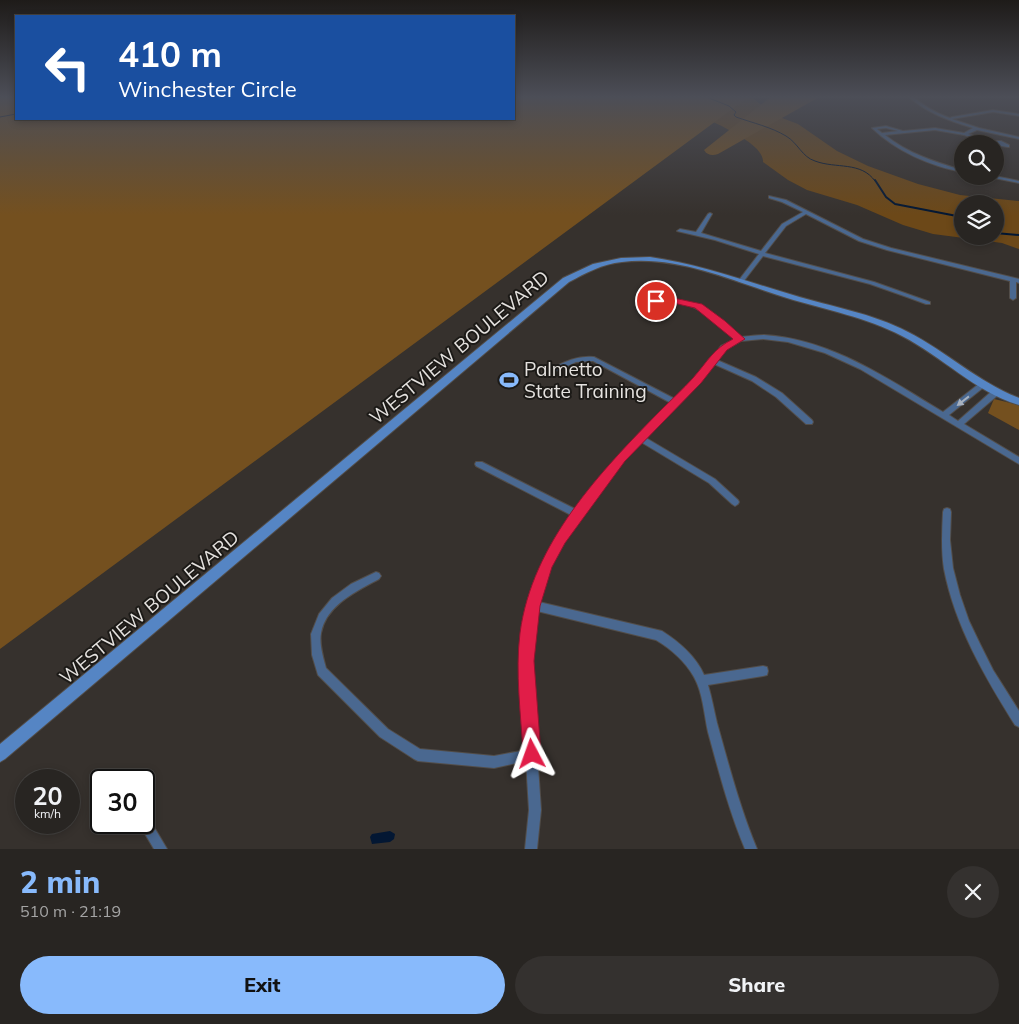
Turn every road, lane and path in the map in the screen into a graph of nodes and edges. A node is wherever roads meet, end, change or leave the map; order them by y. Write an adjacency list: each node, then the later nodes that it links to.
1 (883, 136): 2 (street)
2 (954, 166)
3 (1004, 176): 5 (street)
4 (1004, 178): 5 (street)
5 (1019, 180)
6 (771, 197): 7 (street)
7 (807, 212): 11 (street); 13 (street)
8 (710, 214): 10 (street)
9 (680, 231): 10 (street)
10 (698, 234): 11 (street)
11 (761, 254): 12 (street); 15 (street)
12 (742, 281): 20 (street, WESTVIEW BOULEVARD); 38 (street, WESTVIEW BOULEVARD)
13 (1016, 281): 14 (street)
14 (1014, 298)
15 (928, 303)
16 (644, 306): 17 (street)
17 (740, 339): 18 (street); 24 (street)
18 (713, 360): 22 (street); 25 (street)
19 (544, 375): 22 (street)
20 (982, 386): 21 (street, WESTVIEW BOULEVARD); 24 (street, one-way to 24)
21 (996, 393): 23 (street, WESTVIEW BOULEVARD); 26 (street)
22 (676, 402): 27 (street)
23 (1019, 402)
24 (943, 416): 26 (street)
25 (809, 422)
26 (958, 424): 28 (street)
27 (640, 438): 30 (street); 32 (street)
28 (1019, 461)
29 (479, 464): 32 (street)
30 (736, 502)
31 (947, 512): 37 (street)
32 (578, 515): 34 (street)
33 (376, 576): 39 (street)
34 (532, 606): 36 (street); 39 (street)
35 (763, 671): 36 (street)
36 (702, 681): 43 (street)
37 (1019, 721)
38 (0, 754)
39 (532, 754): 42 (street)
40 (152, 834): 41 (street)
41 (161, 849)
42 (531, 849)
43 (751, 849)

